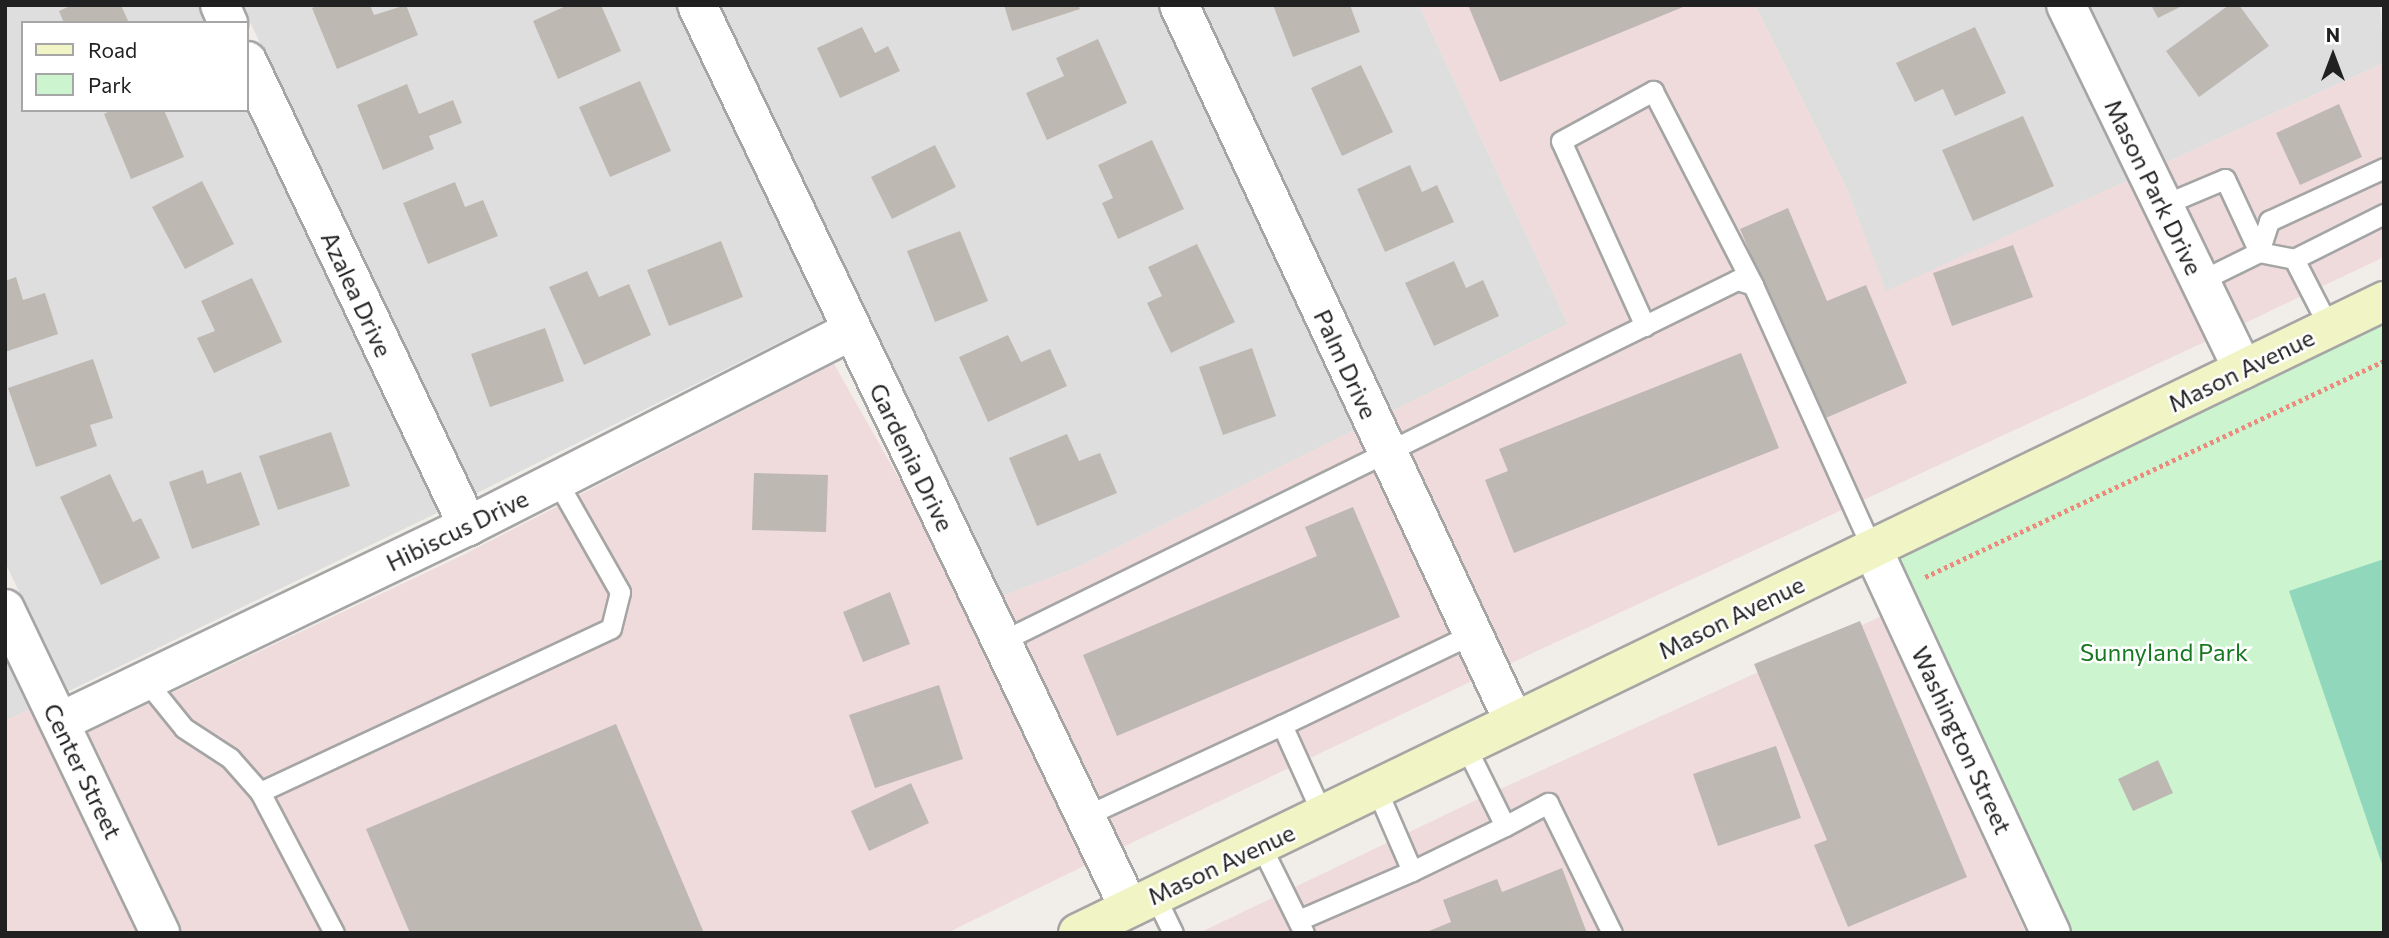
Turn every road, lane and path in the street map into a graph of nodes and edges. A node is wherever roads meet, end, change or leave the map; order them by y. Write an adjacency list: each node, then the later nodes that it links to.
1 (220, 5): 5 (street)
2 (697, 5): 17 (street, Gardenia Drive)
3 (1179, 5): 20 (street, Palm Drive)
4 (2066, 5): 8 (street, Mason Park Drive)
5 (227, 21)
6 (248, 63): 22 (street, Azalea Drive)
7 (2384, 168): 10 (lane)
8 (2163, 205): 10 (lane); 12 (street, Mason Park Drive)
9 (2384, 214): 11 (lane)
10 (2259, 252): 11 (lane); 12 (lane)
11 (2294, 259): 16 (lane)
12 (2200, 281): 19 (street, Mason Park Drive)
13 (1754, 285): 15 (lane); 15 (lane); 23 (lane)
14 (2384, 300): 16 (main road, Mason Avenue)
15 (1645, 326): 20 (lane)
16 (2329, 327): 19 (main road, Mason Avenue)
17 (851, 331): 21 (street, Hibiscus Drive); 27 (street, Gardenia Drive)
18 (2384, 360): 24 (path)
19 (2243, 369): 23 (main road, Mason Avenue)
20 (1387, 450): 26 (street, Palm Drive); 27 (lane)
21 (557, 481): 22 (street, Hibiscus Drive); 34 (lane)
22 (468, 526): 28 (street, Hibiscus Drive)
23 (1872, 548): 24 (street, Washington Street); 30 (main road, Mason Avenue)
24 (1893, 592): 47 (street, Washington Street)
25 (5, 608): 29 (street, Center Street)
26 (1472, 634): 30 (street, Palm Drive); 31 (lane)
27 (1002, 641): 35 (street, Gardenia Drive)
28 (146, 681): 29 (street, Hibiscus Drive); 34 (lane)
29 (60, 722): 42 (street, Center Street)
30 (1514, 722): 32 (main road, Mason Avenue)
31 (1282, 725): 35 (lane); 36 (lane)
32 (1465, 745): 33 (main road, Mason Avenue); 37 (lane)
33 (1376, 788): 36 (main road, Mason Avenue); 39 (lane)
34 (260, 792): 43 (lane)
35 (1085, 816): 40 (street, Gardenia Drive)
36 (1323, 816): 38 (main road, Mason Avenue)
37 (1505, 826): 39 (lane); 46 (lane)
38 (1261, 844): 40 (main road, Mason Avenue); 41 (lane)
39 (1412, 871): 41 (lane)
40 (1142, 902): 44 (main road, Mason Avenue); 45 (lane)
41 (1302, 926)
42 (160, 933)
43 (334, 933)
44 (1078, 933)
45 (1173, 933)
46 (1612, 933)
47 (2051, 933)

